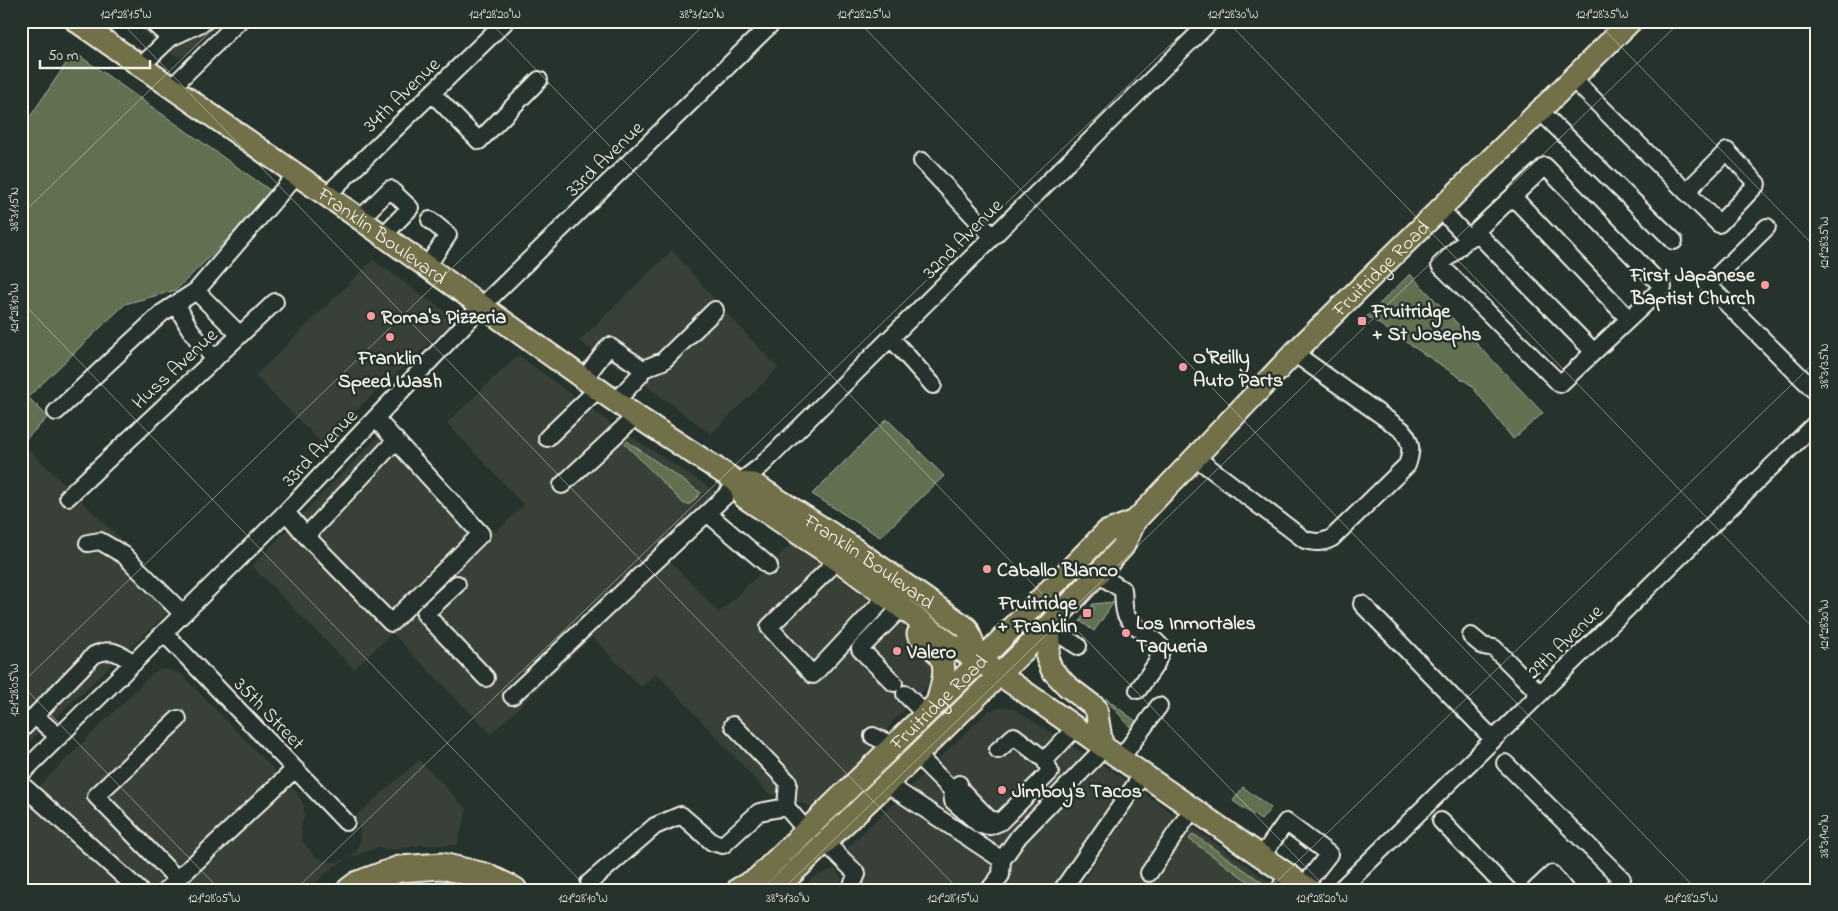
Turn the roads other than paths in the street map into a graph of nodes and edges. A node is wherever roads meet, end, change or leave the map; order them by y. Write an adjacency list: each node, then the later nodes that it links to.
1 (76, 21): 11 (main road, Franklin Boulevard)
2 (151, 21): 9 (street)
3 (239, 21): 10 (street)
4 (506, 21): 15 (street, 34th Avenue)
5 (774, 21): 34 (street, 33rd Avenue)
6 (1212, 21): 28 (street, 32nd Avenue)
7 (1631, 21): 12 (main road, Fruitridge Road)
8 (204, 22): 9 (street); 10 (street)
9 (170, 38): 11 (street)
10 (221, 39): 14 (street)
11 (141, 66): 14 (main road, Franklin Boulevard)
12 (1573, 78): 16 (main road, Fruitridge Road); 19 (street)
13 (539, 80): 15 (street)
14 (172, 87): 18 (main road, Franklin Boulevard)
15 (432, 93): 20 (street, 34th Avenue)
16 (1540, 111): 22 (main road, Fruitridge Road); 29 (street)
17 (922, 162): 28 (street)
18 (296, 176): 20 (main road, Franklin Boulevard); 31 (street)
19 (1686, 192)
20 (326, 196): 23 (main road, Franklin Boulevard)
21 (1513, 197): 26 (street); 36 (street); 36 (street)
22 (1440, 209): 26 (street); 40 (main road, Fruitridge Road)
23 (360, 219): 27 (main road, Franklin Boulevard); 27 (street)
24 (430, 220): 30 (street)
25 (1767, 226): 45 (street)
26 (1472, 235): 39 (street); 39 (street)
27 (383, 236): 30 (main road, Franklin Boulevard)
28 (993, 237): 38 (street, 32nd Avenue)
29 (1674, 241)
30 (426, 268): 34 (main road, Franklin Boulevard)
31 (196, 291): 33 (street); 37 (street, Huss Avenue)
32 (275, 302): 37 (street)
33 (177, 303): 41 (street); 47 (street)
34 (481, 307): 43 (main road, Franklin Boulevard); 49 (street, 33rd Avenue)
35 (715, 310): 42 (street)
36 (1630, 319): 39 (street)
37 (240, 335): 41 (street, Huss Avenue)
38 (891, 338): 44 (street); 54 (street, 32nd Avenue)
39 (1594, 352)
40 (1294, 353): 53 (main road, Fruitridge Road); 53 (street)
41 (215, 359): 56 (street, Huss Avenue)
42 (641, 370): 43 (street); 46 (street)
43 (591, 384): 46 (main road, Franklin Boulevard); 51 (street)
44 (933, 385)
45 (1817, 393)
46 (616, 401): 48 (main road, Franklin Boulevard)
47 (56, 412)
48 (636, 416): 54 (main road, Franklin Boulevard); 55 (street)
49 (376, 419): 52 (street); 57 (street, 33rd Avenue)
50 (1817, 422): 78 (street, 29th Avenue)
51 (547, 438)
52 (396, 440): 60 (street); 60 (street)
53 (1195, 457): 59 (main road, Fruitridge Road)
54 (739, 483): 58 (street, 32nd Avenue); 62 (main road, Franklin Boulevard); 73 (main road, Franklin Boulevard)
55 (562, 485)
56 (68, 497)
57 (286, 512): 60 (street); 68 (street, 33rd Avenue)
58 (706, 513): 63 (street); 79 (street, 32nd Avenue)
59 (1136, 521): 64 (main road, Fruitridge Road); 73 (main road, Fruitridge Road)
60 (306, 536)
61 (88, 543): 68 (street)
62 (838, 560): 67 (main road, Franklin Boulevard); 67 (street)
63 (769, 566)
64 (1098, 574): 69 (main road, Fruitridge Road); 77 (street)
65 (457, 584): 76 (street)
66 (1362, 604): 89 (street)
67 (891, 605): 73 (main road, Franklin Boulevard); 81 (main road); 81 (street)
68 (183, 614): 70 (street, 33rd Avenue)
69 (1048, 627): 72 (street); 75 (main road, Fruitridge Road); 92 (main road)
70 (164, 633): 74 (street, 33rd Avenue); 96 (street, 35th Street)
71 (1471, 636): 78 (street)
72 (1078, 646)
73 (980, 661): 75 (main road, Franklin Boulevard); 81 (main road, Fruitridge Road)
74 (134, 662): 82 (street); 88 (street, 33rd Avenue)
75 (999, 674): 85 (main road, Franklin Boulevard); 93 (main road, Fruitridge Road)
76 (486, 678)
77 (1138, 690)
78 (1540, 694): 89 (street, 29th Avenue)
79 (512, 696)
80 (1159, 706): 92 (street)
81 (931, 709): 90 (main road, Fruitridge Road)
82 (35, 716): 86 (street); 88 (street)
83 (178, 719): 111 (street)
84 (734, 725): 101 (street)
85 (1076, 727): 92 (main road, Franklin Boulevard); 94 (street)
86 (21, 730)
87 (873, 736): 90 (street)
88 (59, 737): 97 (street, 33rd Avenue)
89 (1494, 739): 122 (street, 29th Avenue)
90 (892, 745): 105 (main road, Fruitridge Road)
91 (998, 750): 94 (street)
92 (1109, 750): 98 (main road, Franklin Boulevard); 108 (street)
93 (918, 755): 94 (street); 100 (main road, Fruitridge Road)
94 (1045, 760)
95 (1505, 763): 126 (street)
96 (295, 769): 103 (street, 35th Street); 111 (street)
97 (21, 774)
98 (1143, 774): 102 (main road, Franklin Boulevard); 121 (street)
99 (21, 784): 114 (street)
100 (887, 784): 106 (main road, Fruitridge Road); 108 (street)
101 (786, 807): 105 (street); 110 (street)
102 (1193, 808): 107 (main road, Franklin Boulevard); 109 (street)
103 (346, 822)
104 (1441, 822): 123 (street)
105 (806, 830): 113 (main road, Fruitridge Road)
106 (825, 842): 113 (main road, Fruitridge Road); 119 (street)
107 (1262, 856): 112 (main road, Franklin Boulevard); 112 (street)
108 (1002, 860): 120 (street)
109 (1149, 873)
110 (589, 883)
111 (171, 885)
112 (1296, 885)
113 (753, 888)
114 (139, 890)
115 (350, 890): 118 (highway)
116 (386, 890): 117 (highway)
117 (475, 890)
118 (514, 890)
119 (850, 890)
120 (989, 890)
121 (1062, 890)
122 (1340, 890)
123 (1508, 890)
124 (1535, 890): 125 (street)
125 (1565, 890)
126 (1612, 890)

